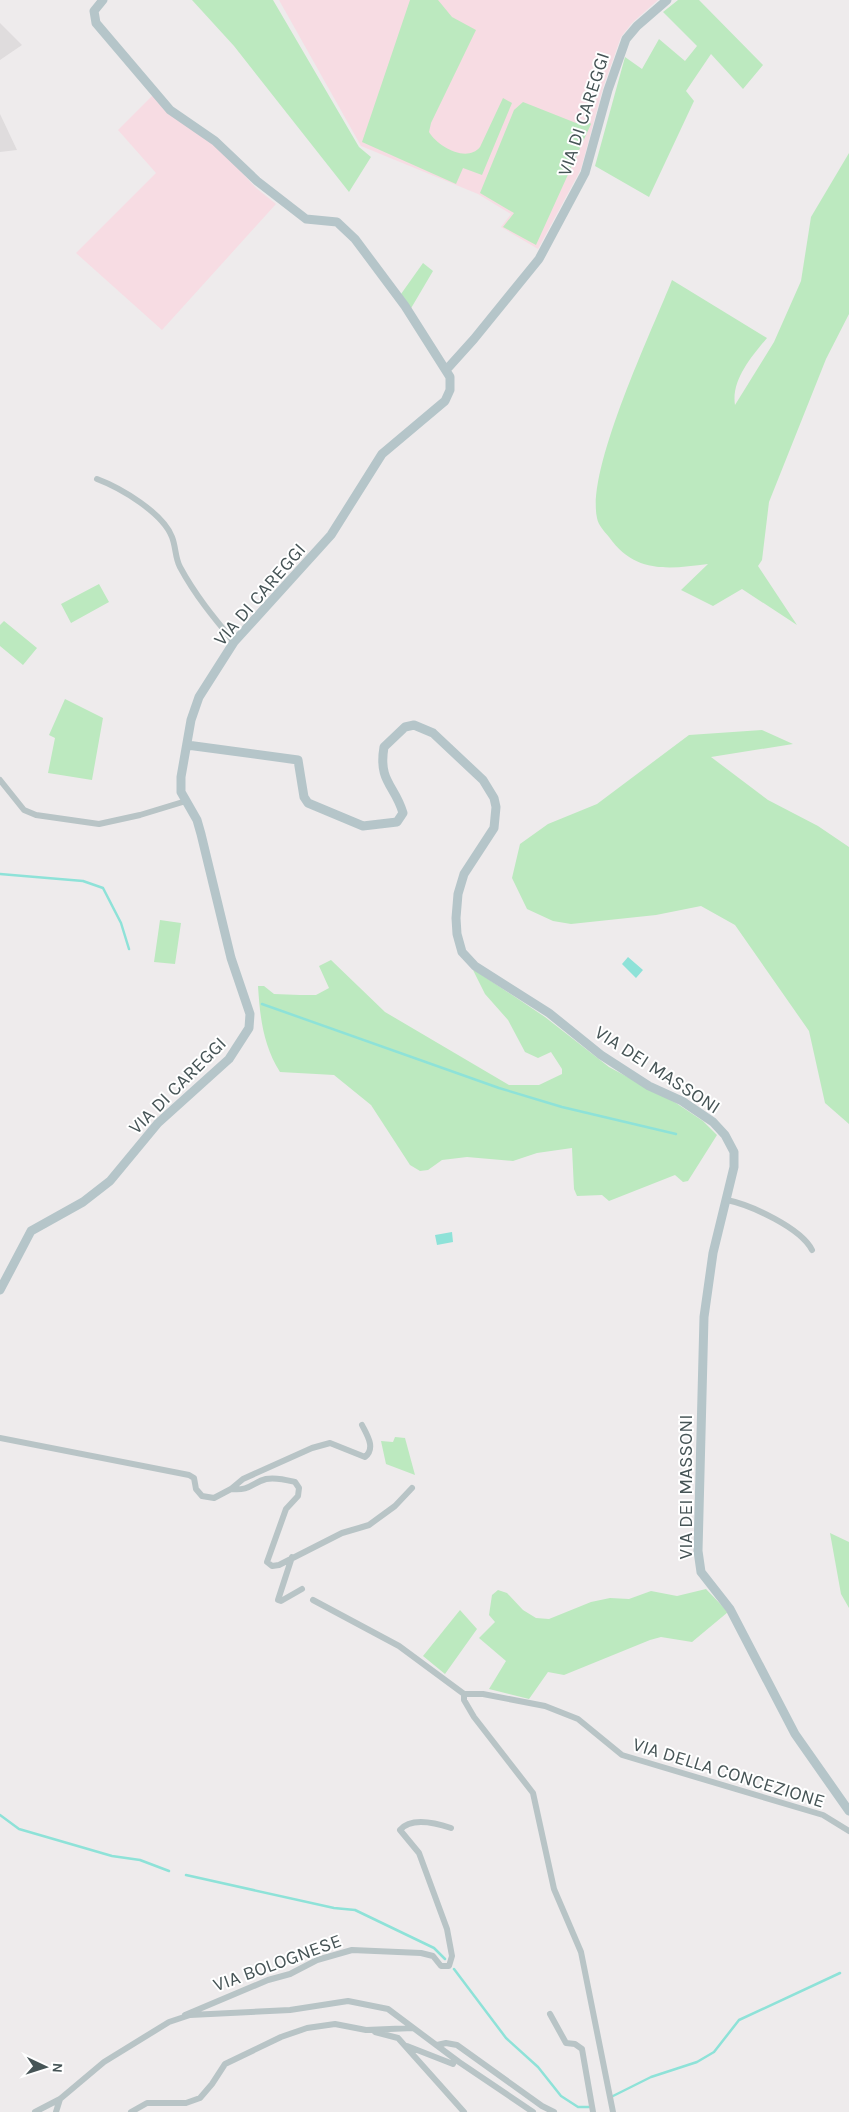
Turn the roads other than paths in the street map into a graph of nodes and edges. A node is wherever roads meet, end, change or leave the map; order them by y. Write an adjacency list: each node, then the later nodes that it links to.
1 (103, 0): 3 (street)
2 (667, 0): 3 (street, VIA DI CAREGGI)
3 (447, 369): 5 (street, VIA DI CAREGGI)
4 (97, 479): 5 (street)
5 (234, 642): 6 (street, VIA DI CAREGGI)
6 (187, 745): 8 (street, VIA DI CAREGGI); 9 (street, VIA DEI MASSONI)
7 (0, 780): 8 (street)
8 (186, 801): 11 (street, VIA DI CAREGGI)
9 (727, 1200): 10 (street); 20 (street, VIA DEI MASSONI)
10 (812, 1250)
11 (0, 1290)
12 (362, 1424): 15 (street)
13 (0, 1438): 15 (street)
14 (412, 1488): 16 (street)
15 (231, 1489): 16 (street)
16 (292, 1557): 17 (street)
17 (302, 1589)
18 (313, 1600): 19 (street)
19 (464, 1694): 22 (street, VIA DELLA CONCEZIONE); 38 (street)
20 (849, 1811)
21 (450, 1828): 24 (street, VIA BOLOGNESE)
22 (849, 1831)
23 (550, 2014): 37 (street)
24 (181, 2018): 25 (street, VIA BOLOGNESE); 30 (street, VIA BOLOGNESE)
25 (413, 2028): 26 (street); 27 (street, VIA BOLOGNESE)
26 (366, 2030): 28 (street); 33 (street)
27 (437, 2045): 35 (street, VIA BOLOGNESE); 36 (street, VIA BOLOGNESE)
28 (406, 2046): 29 (street); 34 (street)
29 (453, 2064)
30 (60, 2099): 31 (street, VIA BOLOGNESE); 32 (street)
31 (36, 2112)
32 (56, 2112)
33 (131, 2112)
34 (464, 2112)
35 (533, 2112)
36 (554, 2112)
37 (593, 2112)
38 (613, 2112)

